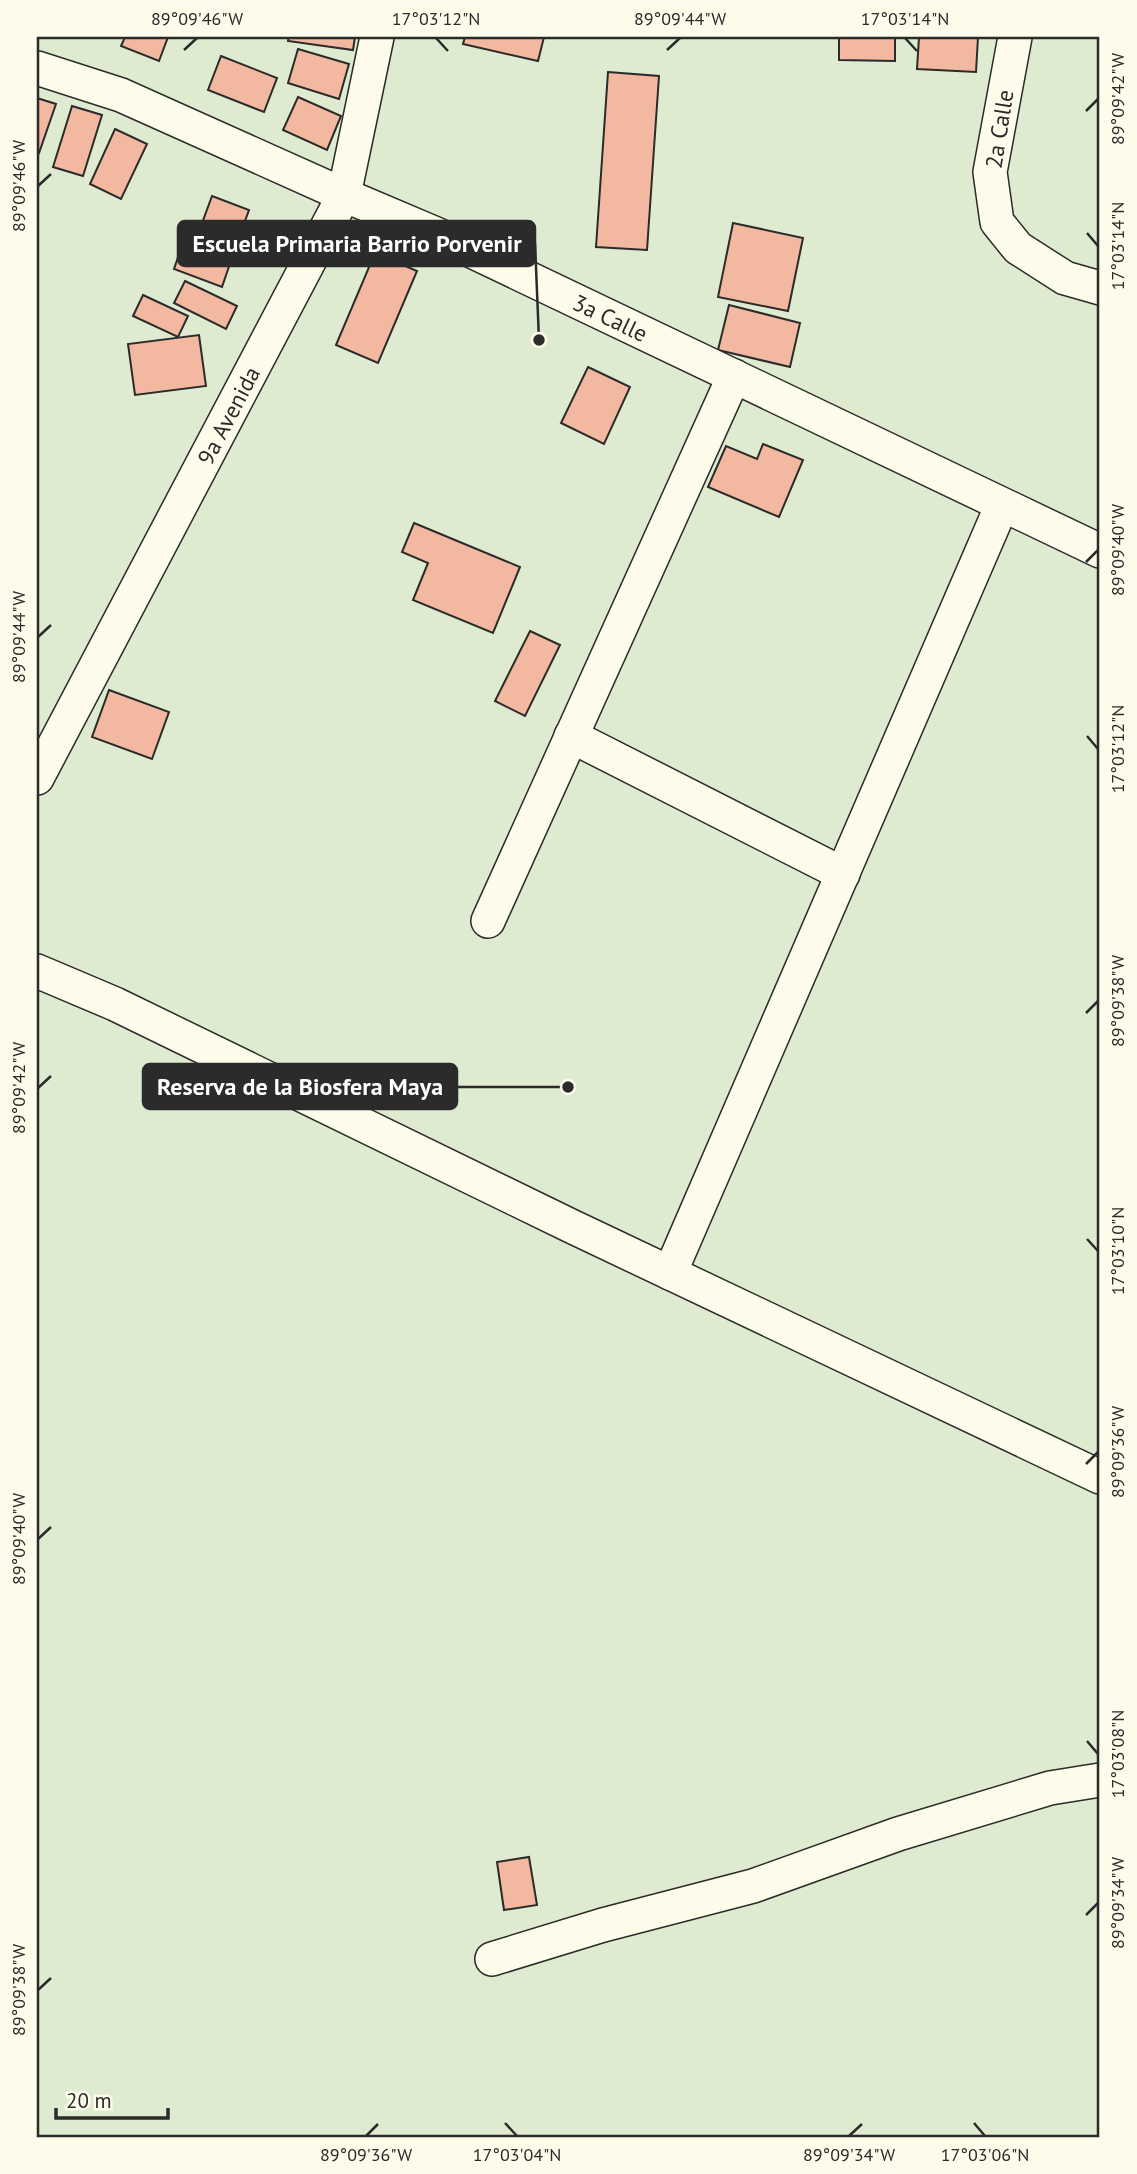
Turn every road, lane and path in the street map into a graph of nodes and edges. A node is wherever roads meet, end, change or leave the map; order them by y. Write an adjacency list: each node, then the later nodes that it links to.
1 (377, 37): 4 (street, 9a Avenida)
2 (1015, 37): 5 (street, 2a Calle)
3 (37, 68): 4 (street, 3a Calle)
4 (344, 195): 6 (street, 3a Calle); 10 (street, 9a Avenida)
5 (1100, 288)
6 (734, 376): 7 (street, 3a Calle); 9 (street)
7 (1002, 505): 8 (street, 3a Calle); 11 (street)
8 (1100, 551)
9 (572, 736): 11 (street); 12 (street)
10 (37, 778)
11 (843, 874): 14 (street)
12 (488, 920)
13 (37, 971): 14 (street)
14 (670, 1273): 15 (street)
15 (1100, 1477)
16 (1100, 1780): 17 (street)
17 (492, 1959)

